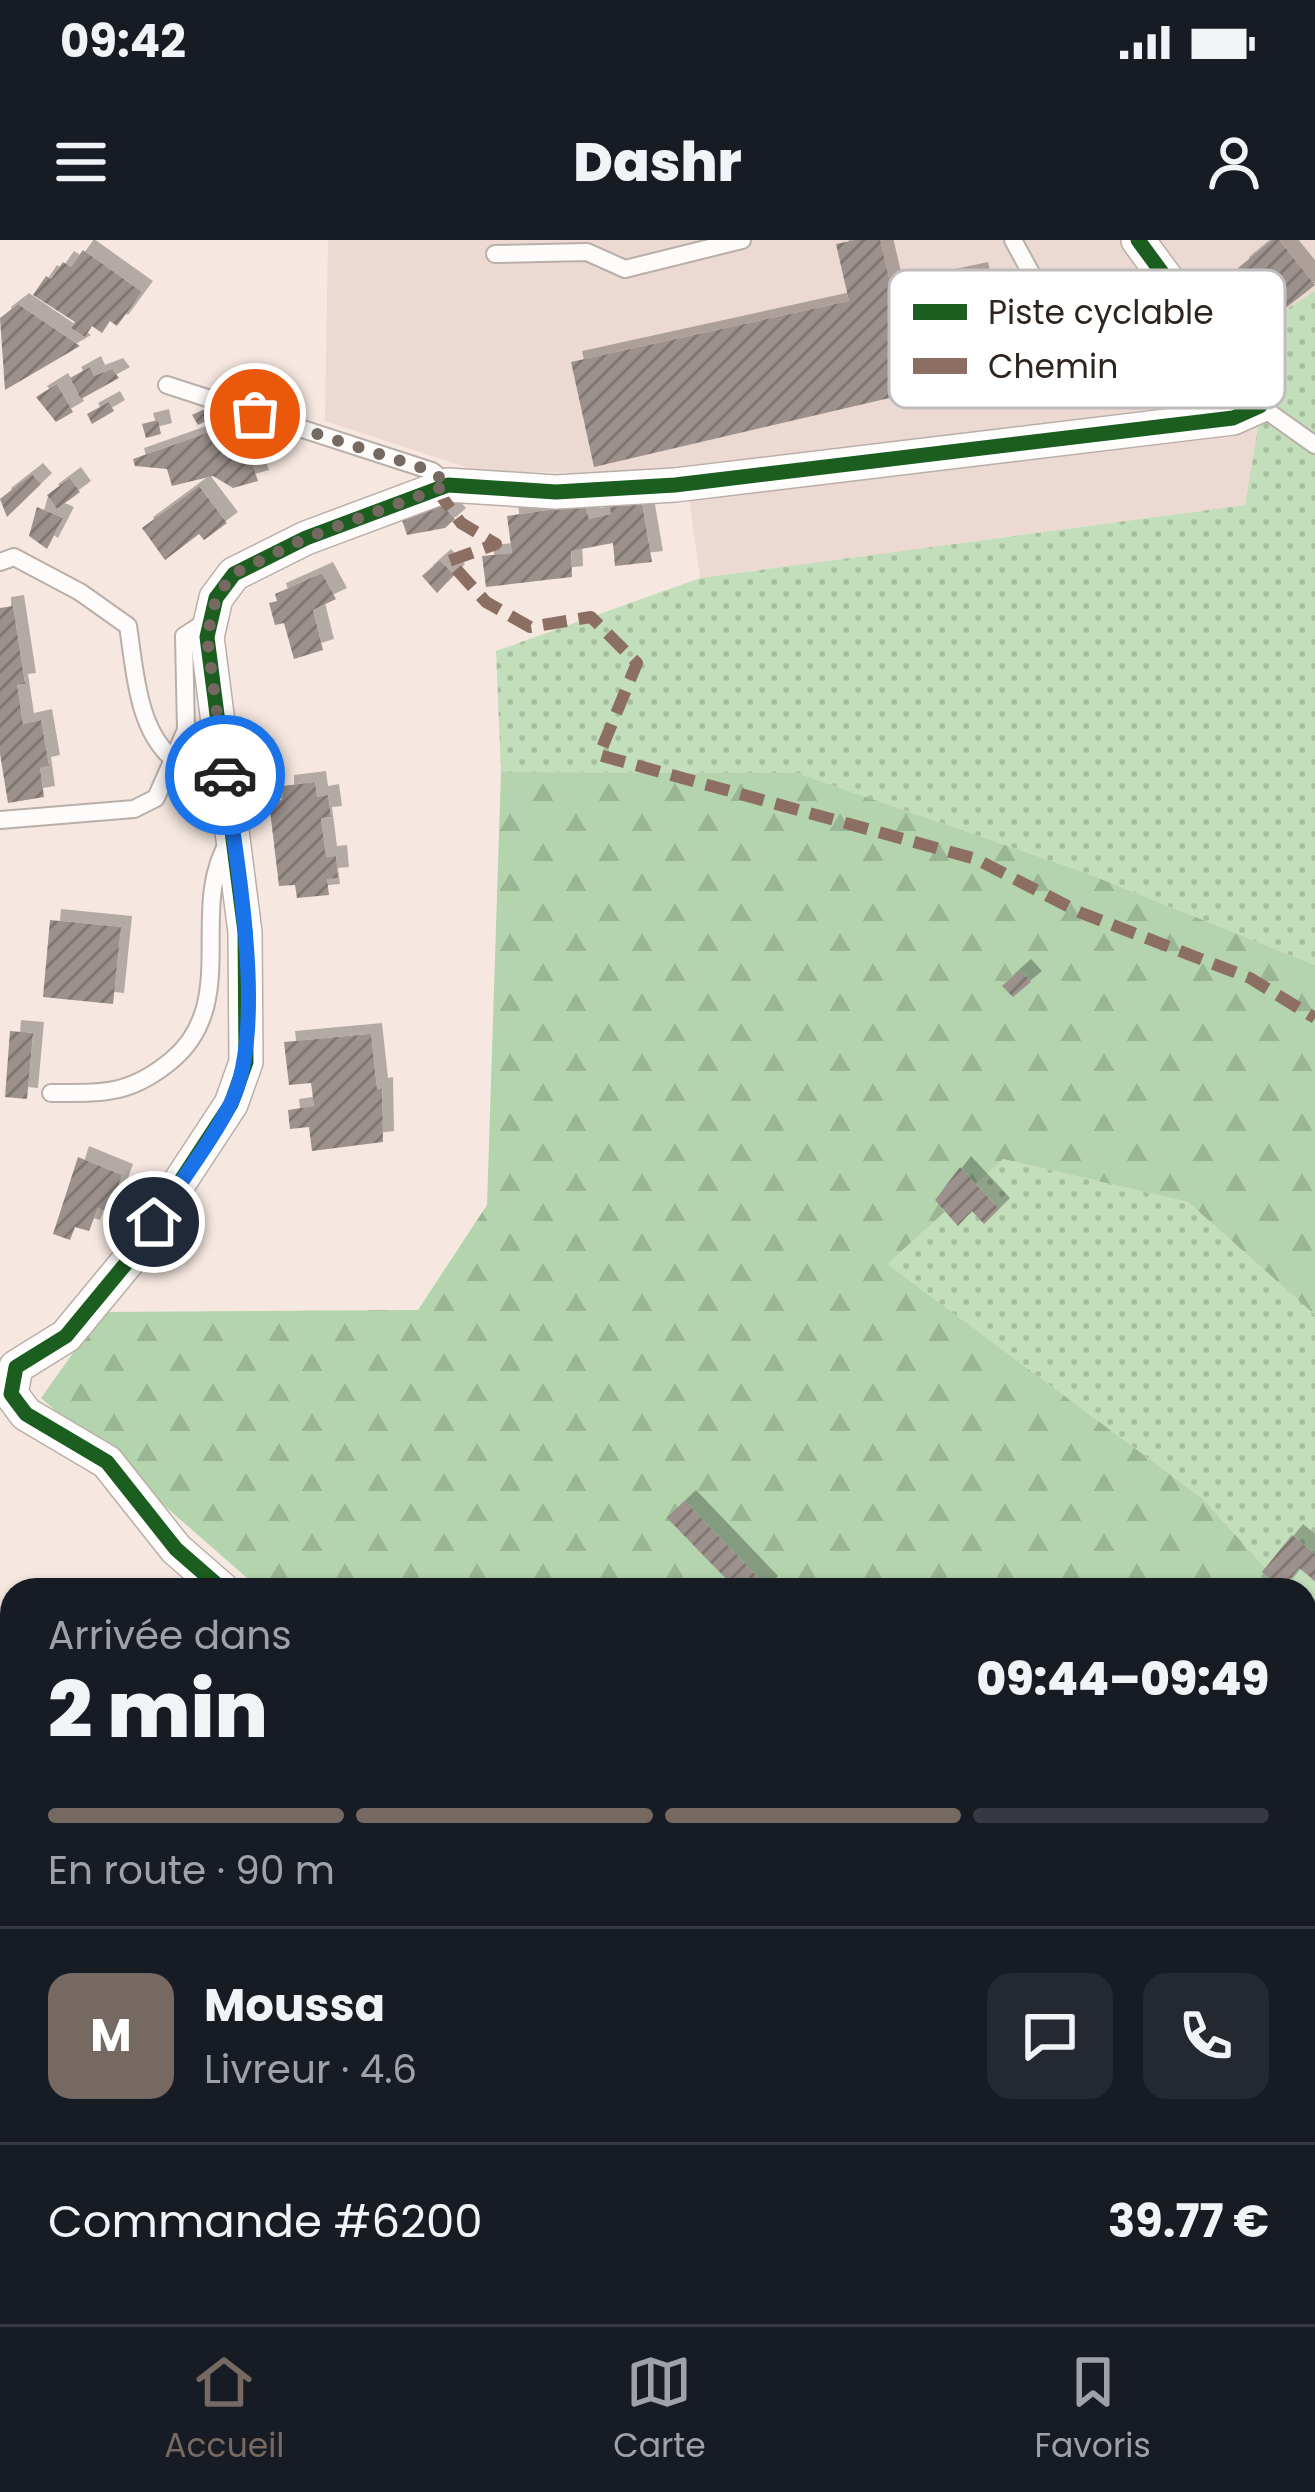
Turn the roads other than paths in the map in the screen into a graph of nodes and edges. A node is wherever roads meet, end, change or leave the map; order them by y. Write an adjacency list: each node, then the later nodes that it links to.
1 (742, 240): 4 (lane)
2 (1013, 240): 5 (lane)
3 (1138, 240): 6 (street)
4 (495, 254)
5 (1029, 270)
6 (1160, 270)
7 (167, 385): 11 (lane)
8 (1256, 408): 11 (street)
9 (1263, 408): 10 (lane)
10 (1315, 445)
11 (448, 485): 13 (street)
12 (0, 562): 14 (lane)
13 (211, 618): 14 (lane); 16 (street)
14 (173, 759): 15 (lane)
15 (0, 820)
16 (233, 836): 17 (lane); 18 (street)
17 (51, 1093)
18 (209, 1578)

